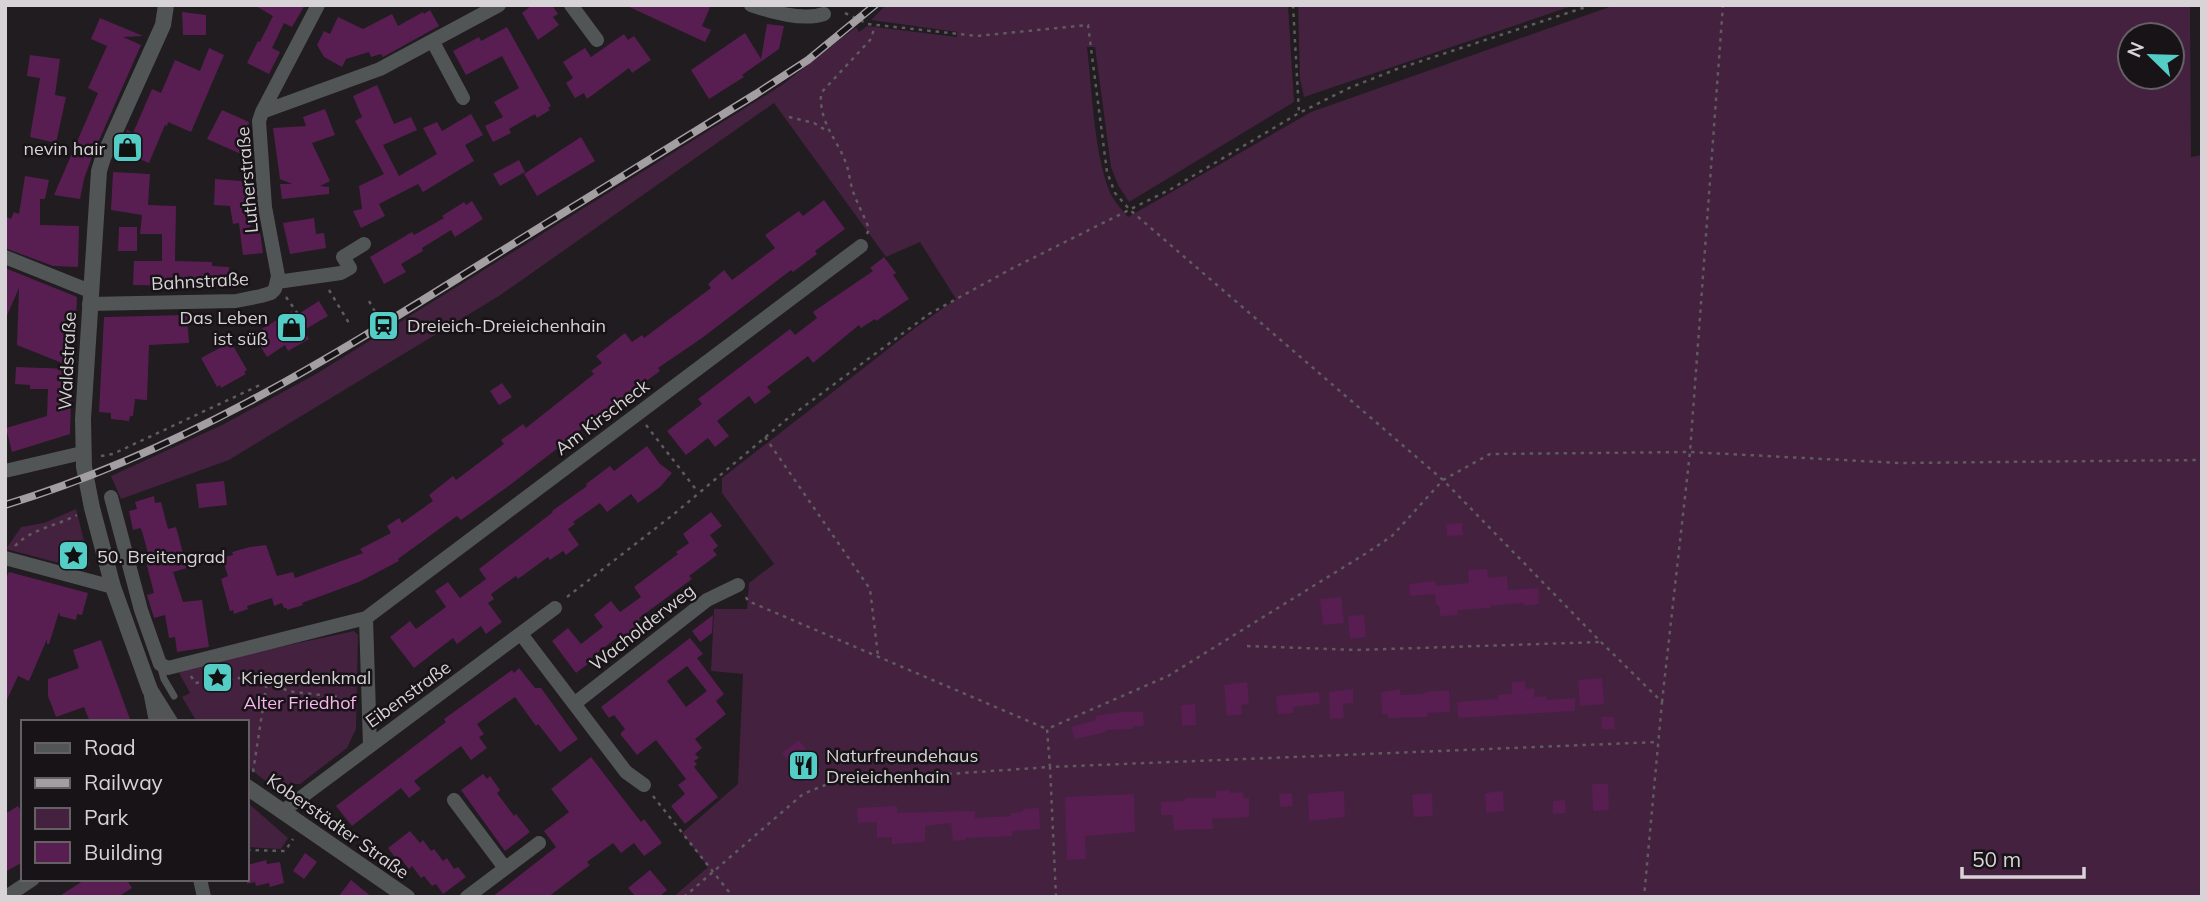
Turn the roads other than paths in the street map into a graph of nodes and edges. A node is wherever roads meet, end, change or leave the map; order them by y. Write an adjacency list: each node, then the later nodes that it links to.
1 (166, 5): 15 (street, Waldstraße)
2 (318, 5): 10 (street, Lutherstraße)
3 (499, 5): 8 (street)
4 (571, 5): 7 (street)
5 (751, 5): 6 (street)
6 (824, 14)
7 (597, 40)
8 (433, 42): 9 (street); 10 (street)
9 (463, 98)
10 (262, 112): 14 (street, Lutherstraße)
11 (364, 244): 14 (street, Bahnstraße)
12 (861, 246): 23 (street, Am Kirscheck)
13 (5, 257): 15 (street, Bahnstraße)
14 (276, 285): 15 (street, Bahnstraße)
15 (90, 298): 16 (street, Waldstraße)
16 (82, 453): 17 (street); 21 (street, Waldstraße)
17 (5, 471)
18 (111, 497): 25 (street)
19 (7, 559): 21 (street)
20 (738, 586): 28 (street, Wacholderweg)
21 (114, 587): 26 (street, Waldstraße)
22 (555, 608): 24 (street, Eibenstraße)
23 (366, 618): 25 (street, Am Kirscheck); 31 (street)
24 (521, 634): 28 (street); 31 (street, Eibenstraße)
25 (160, 664): 27 (lane)
26 (150, 690): 29 (street); 30 (street)
27 (174, 696)
28 (574, 704): 32 (street)
29 (158, 720)
30 (169, 720)
31 (370, 746): 35 (street, Eibenstraße)
32 (644, 785)
33 (249, 788): 35 (street, Koberstädter Straße)
34 (454, 800): 37 (street)
35 (283, 811): 40 (street, Koberstädter Straße)
36 (539, 843): 37 (street)
37 (505, 868): 41 (street)
38 (30, 881): 39 (street)
39 (6, 897)
40 (407, 897)
41 (467, 897)

